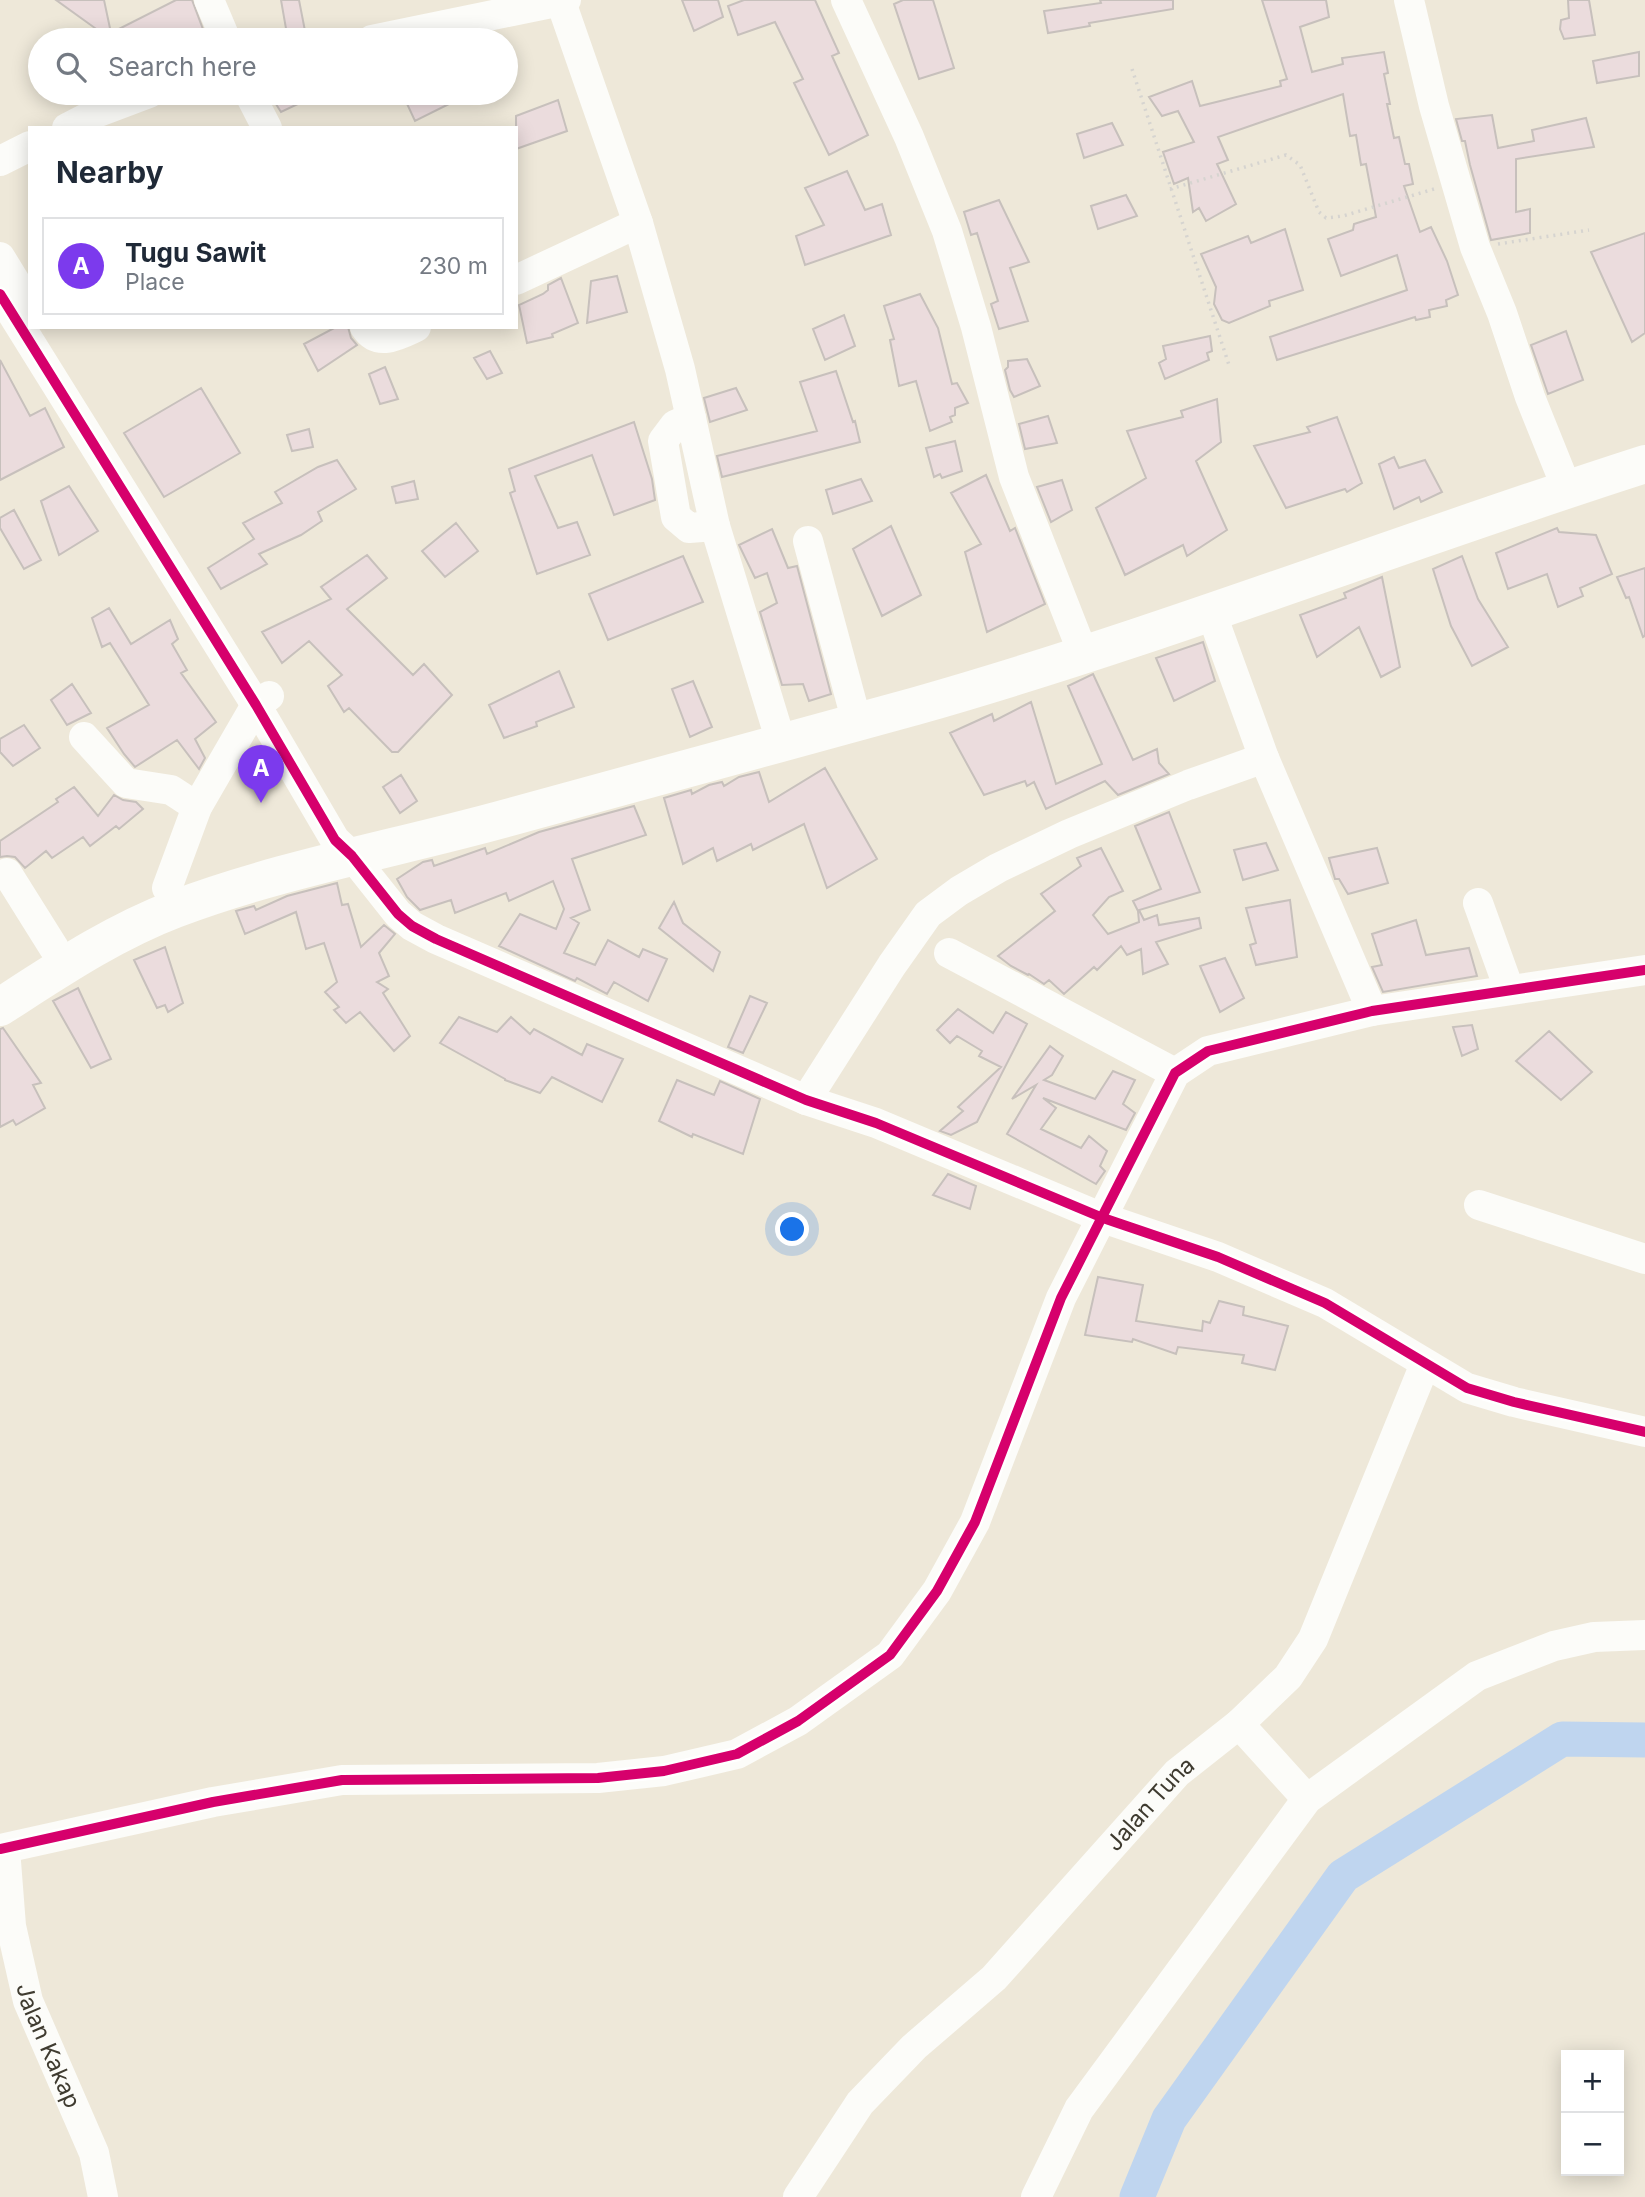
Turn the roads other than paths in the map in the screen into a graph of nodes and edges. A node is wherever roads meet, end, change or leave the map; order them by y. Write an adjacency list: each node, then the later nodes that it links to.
1 (209, 0): 5 (street)
2 (846, 0): 26 (street)
3 (1409, 0): 23 (street)
4 (564, 1): 6 (street); 13 (street)
5 (221, 28)
6 (431, 28)
7 (117, 105): 9 (street)
8 (255, 105): 10 (street)
9 (71, 126)
10 (266, 126)
11 (28, 147): 12 (street)
12 (0, 161)
13 (638, 223): 15 (street); 29 (street)
14 (0, 257): 17 (street)
15 (518, 279)
16 (0, 294): 27 (street)
17 (28, 303)
18 (44, 329): 27 (street)
19 (366, 329): 20 (street)
20 (412, 329)
21 (1645, 441): 23 (highway)
22 (1645, 464): 23 (highway)
23 (1563, 479): 25 (highway); 26 (highway)
24 (808, 541): 28 (street)
25 (1211, 612): 29 (highway); 31 (street)
26 (1077, 639): 28 (highway)
27 (263, 700): 32 (street); 33 (street)
28 (852, 705): 29 (highway)
29 (779, 734): 33 (highway)
30 (84, 737): 32 (street)
31 (1264, 758): 43 (street); 45 (street)
32 (197, 807): 35 (street)
33 (347, 844): 35 (highway); 42 (highway); 45 (street)
34 (7, 873): 37 (street)
35 (167, 888): 37 (highway)
36 (1478, 903): 41 (street)
37 (54, 948): 40 (highway)
38 (949, 953): 44 (street)
39 (1645, 970): 41 (street)
40 (0, 984)
41 (1509, 989): 43 (street)
42 (0, 1007)
43 (1372, 1011): 44 (street)
44 (1175, 1073): 47 (street)
45 (806, 1100): 47 (street)
46 (1479, 1205): 48 (street)
47 (1103, 1218): 49 (street); 54 (street)
48 (1645, 1259)
49 (1424, 1364): 50 (street); 52 (street, Jalan Tuna)
50 (1645, 1432)
51 (1645, 1635): 53 (street)
52 (1239, 1724): 53 (street); 56 (street, Jalan Tuna)
53 (1307, 1799): 57 (street)
54 (3, 1849): 55 (street, Jalan Kakap)
55 (103, 2197)
56 (798, 2197)
57 (1036, 2197)

